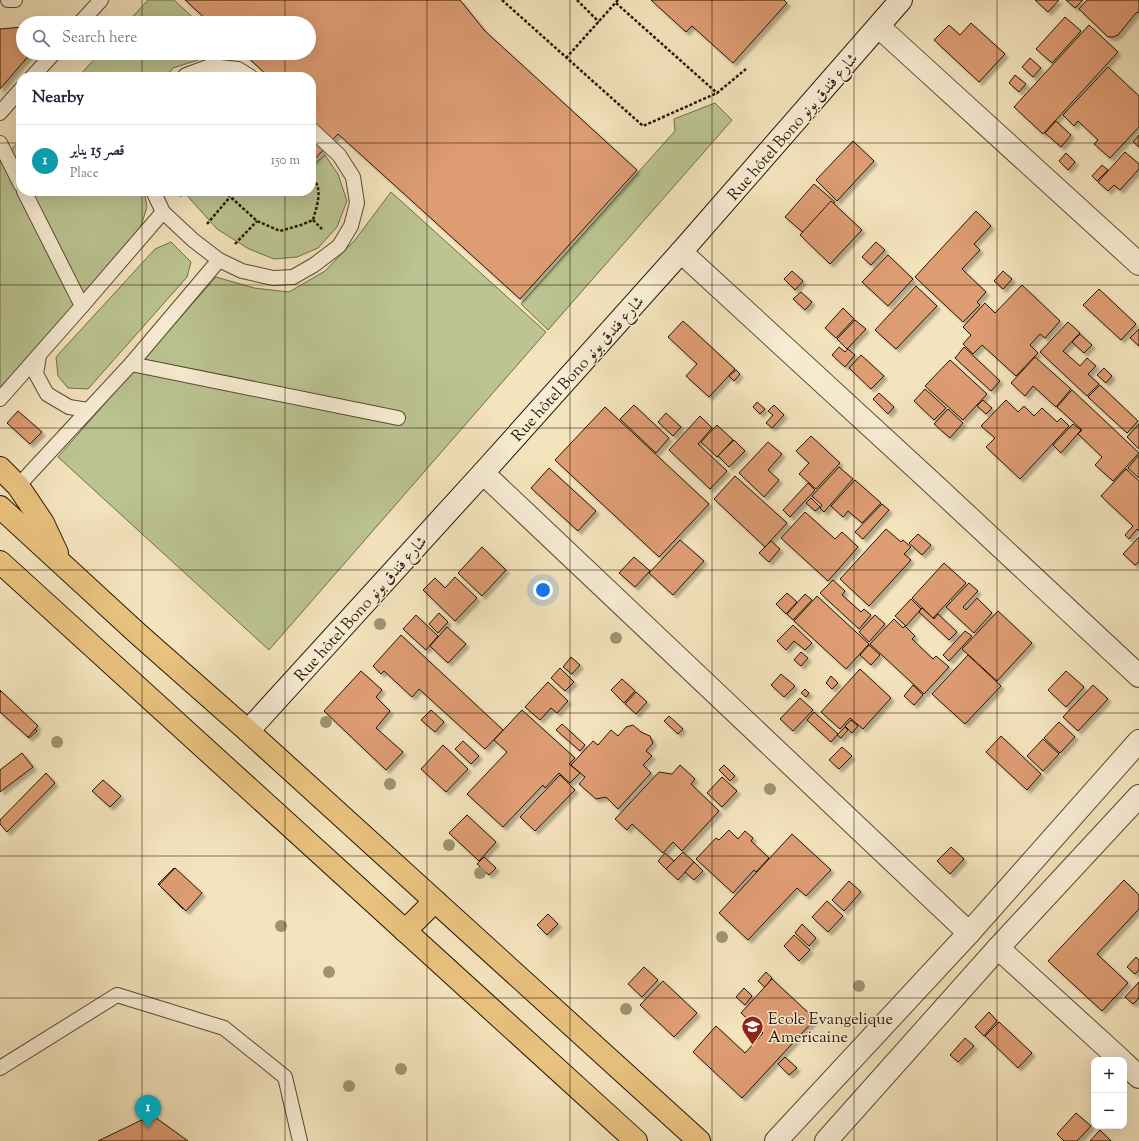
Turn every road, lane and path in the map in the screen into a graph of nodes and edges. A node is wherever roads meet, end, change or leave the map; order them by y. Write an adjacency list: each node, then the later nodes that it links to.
1 (8, 0): 2 (lane)
2 (15, 0)
3 (101, 0): 9 (lane)
4 (502, 0): 12 (path)
5 (577, 0): 10 (path)
6 (618, 0): 8 (path)
7 (901, 0): 11 (street, Rue hôtel Bono شارع فندق بونو)
8 (616, 3): 10 (path); 18 (path)
9 (86, 16)
10 (600, 22): 12 (path)
11 (879, 27): 31 (street, Rue hôtel Bono شارع فندق بونو); 33 (street)
12 (566, 58): 18 (path)
13 (48, 60): 15 (lane)
14 (746, 69): 18 (path)
15 (37, 72)
16 (194, 72): 17 (lane)
17 (243, 72)
18 (717, 93)
19 (16, 95): 20 (lane)
20 (0, 113)
21 (316, 134): 32 (lane)
22 (0, 143): 23 (lane)
23 (16, 175)
24 (316, 184): 29 (path)
25 (27, 196): 34 (lane)
26 (155, 196): 28 (lane)
27 (230, 197): 29 (path); 30 (path)
28 (163, 212): 30 (lane); 34 (lane)
29 (257, 221): 32 (path)
30 (193, 240): 32 (lane)
31 (681, 252): 41 (street, Rue hôtel Bono شارع فندق بونو); 48 (street)
32 (219, 260): 36 (lane)
33 (1139, 264)
34 (82, 306): 35 (lane)
35 (39, 356): 37 (lane); 38 (lane)
36 (131, 364): 38 (lane); 39 (lane)
37 (0, 399)
38 (88, 410): 42 (lane)
39 (398, 418)
40 (0, 468): 42 (main road)
41 (483, 472): 49 (street, Rue hôtel Bono شارع فندق بونو); 54 (street)
42 (18, 486): 45 (main road)
43 (0, 507): 45 (main road)
44 (0, 562): 47 (main road)
45 (62, 563): 49 (main road)
46 (0, 584): 47 (main road)
47 (43, 602): 53 (main road)
48 (1139, 676)
49 (248, 731): 52 (main road)
50 (1139, 741): 54 (street)
51 (1139, 796): 55 (street)
52 (435, 901): 53 (main road); 62 (main road)
53 (405, 931): 61 (main road)
54 (969, 933): 63 (street)
55 (998, 948): 56 (street); 64 (street)
56 (1118, 1057)
57 (1127, 1066): 59 (street)
58 (0, 1068): 60 (lane)
59 (1139, 1077)
60 (300, 1141)
61 (636, 1141)
62 (699, 1141)
63 (776, 1141)
64 (826, 1141)

